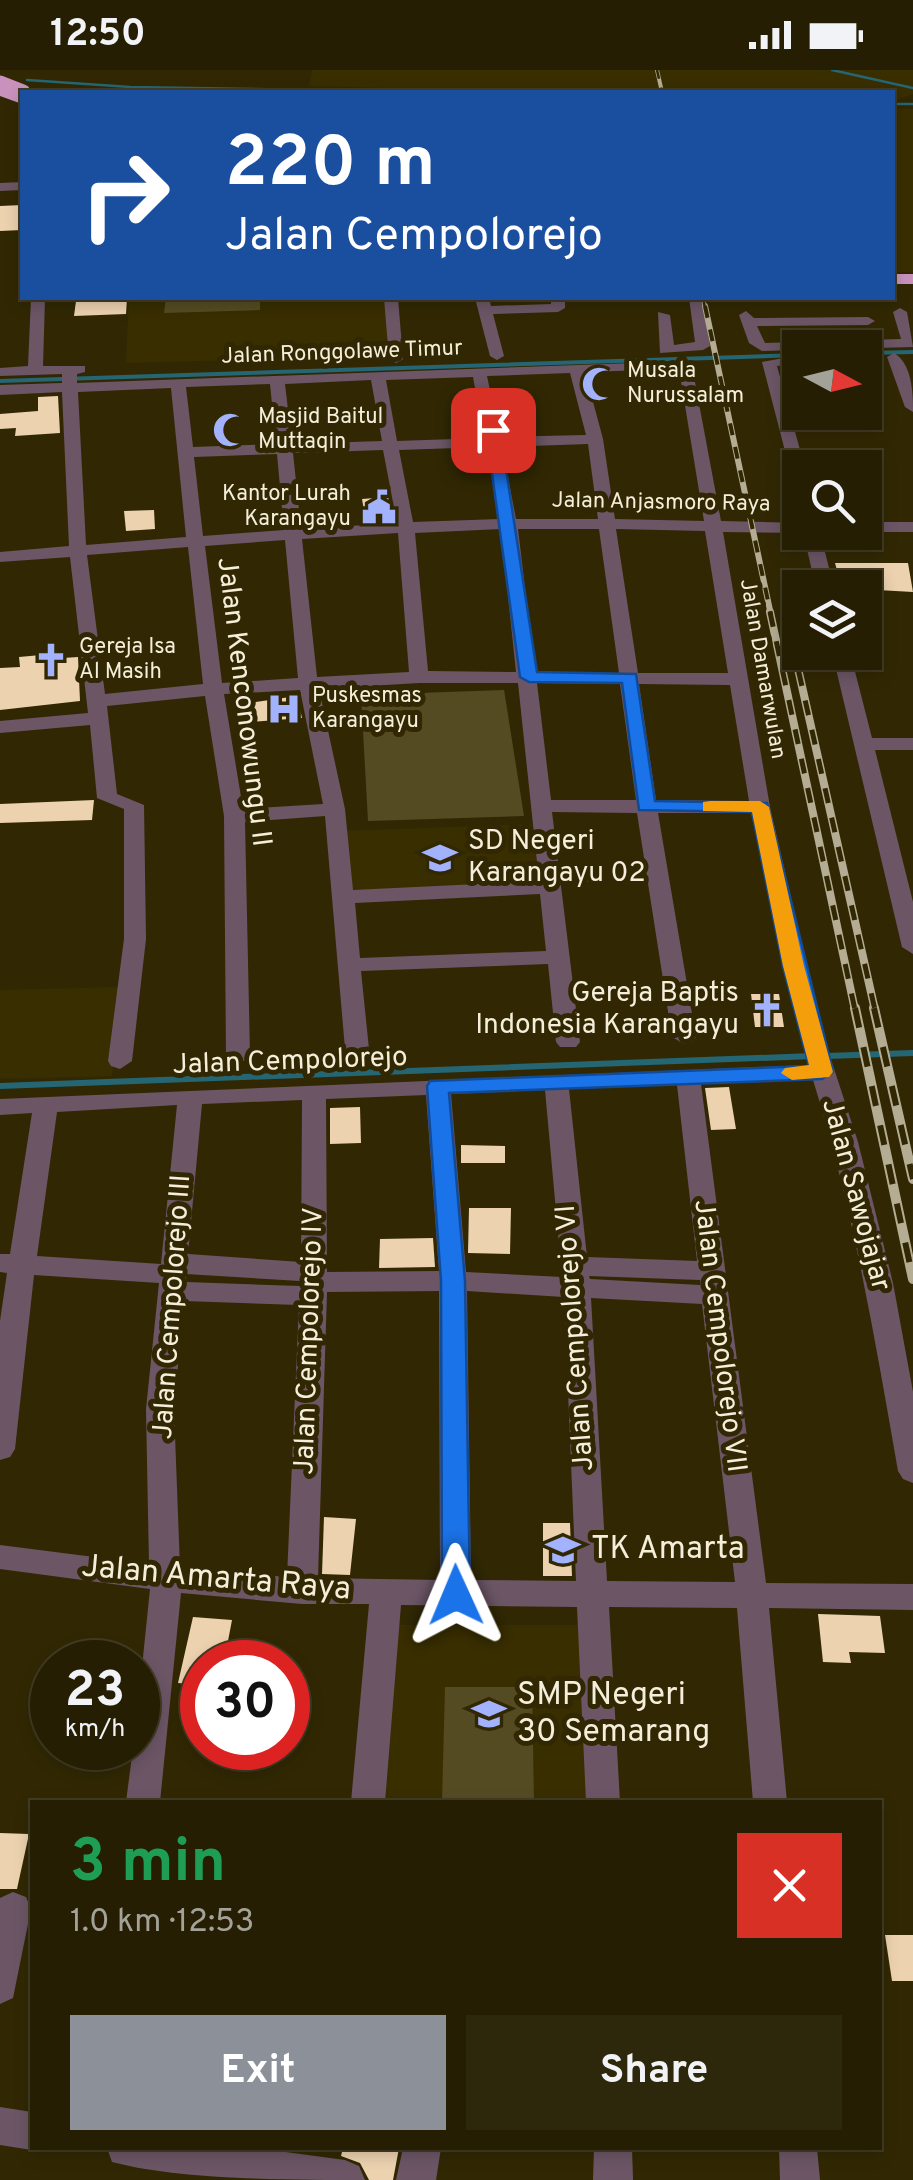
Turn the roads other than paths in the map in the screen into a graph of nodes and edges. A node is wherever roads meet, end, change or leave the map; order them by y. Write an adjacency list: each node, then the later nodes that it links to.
1 (38, 300): 21 (street)
2 (391, 300): 16 (street)
3 (558, 300): 5 (street)
4 (696, 300): 13 (street)
5 (484, 304): 14 (street)
6 (900, 312): 12 (street)
7 (809, 313): 9 (street)
8 (664, 315): 13 (street, Jalan Damarwulan)
9 (742, 318): 10 (street); 11 (street)
10 (872, 330)
11 (782, 346)
12 (906, 350): 29 (street)
13 (678, 355): 15 (street, Jalan Ronggolawe Timur); 15 (street); 38 (street, Jalan Damarwulan)
14 (497, 356): 15 (street); 16 (street)
15 (619, 359): 19 (street, Jalan Ronggolawe Timur)
16 (396, 360): 18 (street)
17 (782, 361): 30 (street)
18 (165, 366)
19 (576, 367): 22 (street, Jalan Ronggolawe Timur); 31 (street)
20 (88, 369): 26 (street)
21 (35, 370): 23 (street); 26 (street)
22 (479, 370): 24 (street, Jalan Ronggolawe Timur); 32 (street)
23 (0, 372)
24 (377, 374): 25 (street, Jalan Ronggolawe Timur); 33 (street)
25 (276, 377): 27 (street, Jalan Ronggolawe Timur); 34 (street)
26 (70, 378): 27 (street, Jalan Ronggolawe Timur); 28 (street, Jalan Ronggolawe Timur); 45 (street)
27 (178, 381): 35 (street, Jalan Kenconowungu II)
28 (0, 390)
29 (913, 406)
30 (782, 413)
31 (594, 434): 32 (street); 37 (street)
32 (494, 436): 33 (street); 36 (street)
33 (388, 438): 34 (street); 40 (street)
34 (282, 442): 35 (street); 43 (street)
35 (185, 446): 44 (street, Jalan Kenconowungu II)
36 (509, 524): 37 (street, Jalan Anjasmoro Raya); 40 (street, Jalan Anjasmoro Raya); 50 (street)
37 (608, 524): 38 (street, Jalan Anjasmoro Raya); 51 (street)
38 (712, 526): 41 (street, Jalan Anjasmoro Raya); 52 (street, Jalan Damarwulan)
39 (913, 527): 42 (street)
40 (406, 528): 43 (street, Jalan Anjasmoro Raya); 49 (street)
41 (782, 528)
42 (882, 528)
43 (294, 533): 44 (street, Jalan Anjasmoro Raya); 53 (street)
44 (194, 539): 45 (street, Jalan Anjasmoro Raya); 54 (street, Jalan Kenconowungu II)
45 (78, 547): 46 (street, Jalan Anjasmoro Raya); 47 (street, Jalan Anjasmoro Raya); 55 (street)
46 (0, 549)
47 (0, 557)
48 (846, 670): 57 (street)
49 (419, 677): 50 (street); 53 (street)
50 (529, 677): 51 (street); 59 (street)
51 (630, 678): 52 (street); 60 (street)
52 (738, 679): 61 (street, Jalan Damarwulan)
53 (308, 684): 54 (street); 62 (street)
54 (213, 689): 55 (street); 63 (street, Jalan Kenconowungu II)
55 (98, 709): 56 (street); 74 (street)
56 (0, 727)
57 (864, 744): 58 (street); 66 (street)
58 (913, 744)
59 (544, 806): 60 (street); 64 (street)
60 (646, 806): 61 (street); 69 (street)
61 (760, 807): 70 (street, Jalan Damarwulan)
62 (335, 808): 63 (street); 65 (street)
63 (234, 816): 73 (street, Jalan Kenconowungu II)
64 (549, 886): 65 (street); 67 (street)
65 (345, 897): 68 (street)
66 (913, 947)
67 (558, 956): 68 (street); 71 (street)
68 (352, 965): 72 (street)
69 (684, 1038)
70 (812, 1039): 75 (street, Jalan Sawojajar)
71 (568, 1042)
72 (357, 1049)
73 (238, 1056)
74 (120, 1061)
75 (821, 1069): 76 (street, Jalan Cempolorejo); 90 (street, Jalan Sawojajar)
76 (688, 1076): 77 (street, Jalan Cempolorejo); 87 (street, Jalan Cempolorejo VII)
77 (556, 1082): 78 (street, Jalan Cempolorejo); 85 (street, Jalan Cempolorejo VI)
78 (438, 1086): 79 (street, Jalan Cempolorejo); 86 (street)
79 (314, 1091): 80 (street, Jalan Cempolorejo); 88 (street, Jalan Cempolorejo IV)
80 (190, 1096): 81 (street, Jalan Cempolorejo); 84 (street, Jalan Cempolorejo III)
81 (46, 1105): 82 (street, Jalan Cempolorejo); 83 (street)
82 (0, 1107)
83 (12, 1262): 84 (street); 89 (street)
84 (173, 1276): 88 (street); 92 (street, Jalan Cempolorejo III)
85 (576, 1277): 86 (street); 87 (street); 95 (street, Jalan Cempolorejo VI)
86 (453, 1281): 88 (street); 96 (street)
87 (712, 1283): 97 (street, Jalan Cempolorejo VII)
88 (313, 1284): 93 (street, Jalan Cempolorejo IV)
89 (0, 1448)
90 (913, 1471)
91 (0, 1558): 92 (street, Jalan Amarta Raya)
92 (167, 1579): 93 (street, Jalan Amarta Raya); 99 (street, Jalan Cempolorejo III)
93 (302, 1590): 94 (street, Jalan Amarta Raya)
94 (386, 1593): 96 (street, Jalan Amarta Raya); 100 (street)
95 (590, 1594): 96 (street, Jalan Amarta Raya); 97 (street, Jalan Amarta Raya); 101 (street, Jalan Cempolorejo VI)
96 (456, 1595)
97 (752, 1595): 98 (street, Jalan Amarta Raya); 102 (street, Jalan Cempolorejo VII)
98 (913, 1597)
99 (144, 1800)
100 (368, 1800)
101 (603, 1800)
102 (770, 1800)
103 (15, 1909): 104 (street)
104 (0, 1986)
105 (0, 2126): 106 (street)
106 (30, 2132)
107 (154, 2150): 111 (street)
108 (422, 2150): 114 (street)
109 (613, 2150): 115 (street)
110 (798, 2150): 116 (street)
111 (183, 2152): 112 (street)
112 (272, 2166): 113 (street)
113 (345, 2180)
114 (416, 2180)
115 (613, 2180)
116 (800, 2180)

